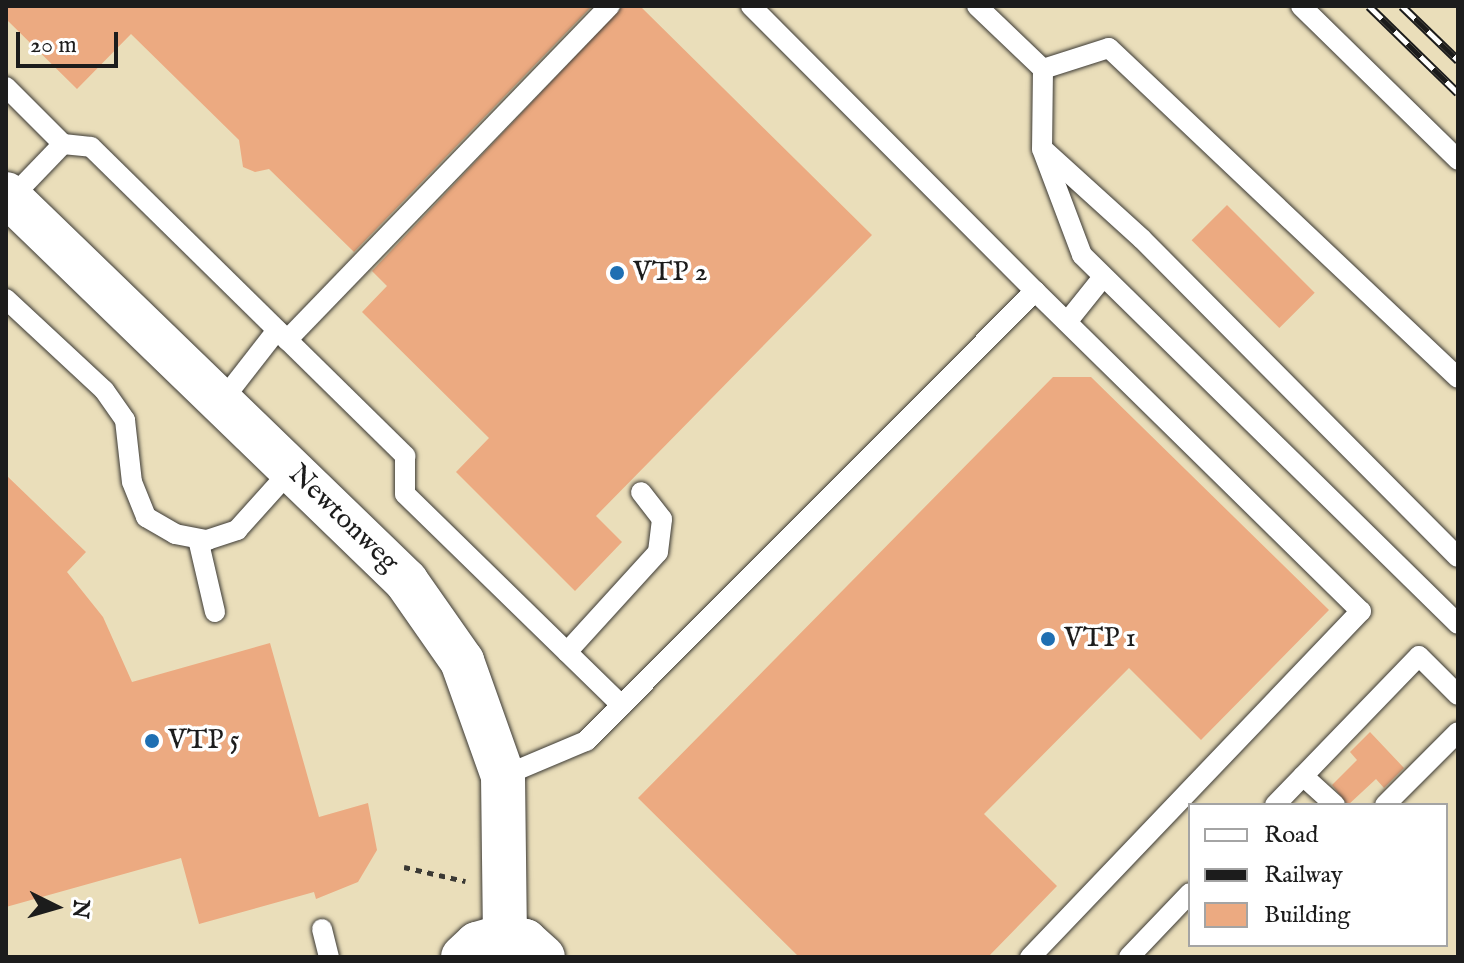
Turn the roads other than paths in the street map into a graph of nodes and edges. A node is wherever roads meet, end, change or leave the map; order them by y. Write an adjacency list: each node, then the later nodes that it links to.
1 (610, 6): 15 (lane)
2 (751, 6): 12 (lane)
3 (977, 6): 5 (lane)
4 (1301, 6): 9 (lane)
5 (1043, 69): 8 (lane); 16 (lane)
6 (6, 87): 7 (lane)
7 (63, 144): 10 (lane); 15 (lane)
8 (1042, 149): 11 (lane); 21 (lane)
9 (1458, 160)
10 (8, 196): 17 (street, Newtonweg)
11 (1103, 277): 14 (lane); 23 (lane)
12 (1035, 291): 14 (lane); 26 (lane)
13 (6, 299): 20 (lane)
14 (1067, 322): 39 (lane)
15 (282, 335): 17 (lane); 24 (lane)
16 (1458, 378)
17 (221, 402): 18 (street, Newtonweg)
18 (291, 470): 20 (lane); 28 (street, Newtonweg)
19 (641, 492): 24 (lane)
20 (198, 539): 22 (lane)
21 (1458, 557)
22 (215, 612)
23 (1458, 624)
24 (567, 652): 26 (lane)
25 (1458, 695): 29 (lane)
26 (622, 706): 28 (lane)
27 (1458, 732): 32 (lane)
28 (503, 776): 34 (street, Newtonweg)
29 (1303, 776): 30 (lane); 31 (lane)
30 (1277, 803)
31 (1333, 803)
32 (1387, 803)
33 (1188, 895): 40 (lane)
34 (505, 920): 37 (street); 38 (street)
35 (322, 929): 36 (lane)
36 (329, 957)
37 (463, 957)
38 (543, 957)
39 (1030, 957)
40 (1129, 957)

